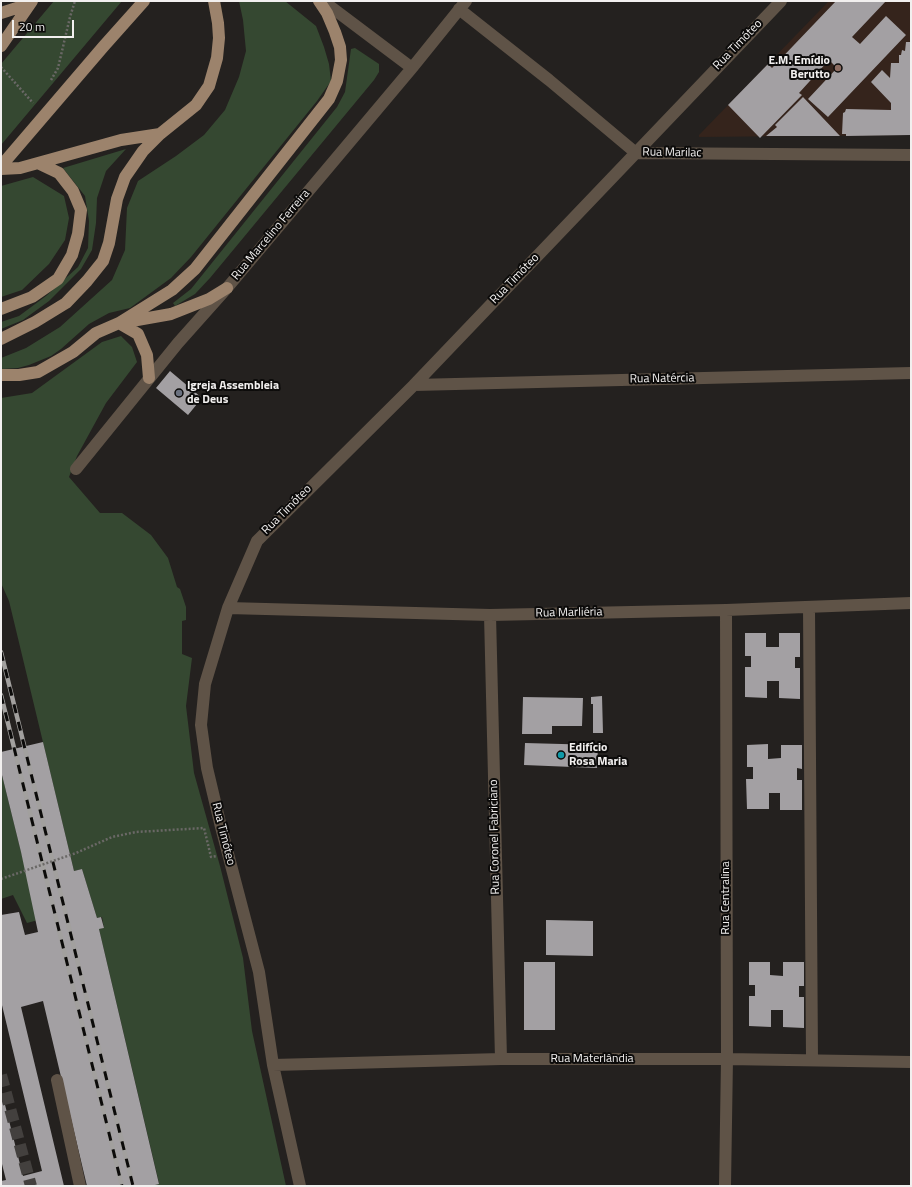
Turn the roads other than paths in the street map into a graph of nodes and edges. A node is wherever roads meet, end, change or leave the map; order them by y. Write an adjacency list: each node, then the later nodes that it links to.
1 (144, 1): 15 (main road)
2 (214, 1): 11 (main road)
3 (318, 1): 18 (main road)
4 (323, 1): 10 (street)
5 (781, 1): 12 (street, Rua Timóteo)
6 (30, 2): 8 (main road); 9 (main road)
7 (462, 5): 10 (street, Rua Marcelino Ferreira); 12 (street, Rua Marilac)
8 (1, 13)
9 (1, 46)
10 (412, 68): 16 (street, Rua Marcelino Ferreira)
11 (160, 134): 14 (main road); 19 (main road)
12 (636, 153): 13 (street, Rua Marilac); 23 (street, Rua Timóteo)
13 (911, 155)
14 (38, 163): 15 (main road); 17 (main road)
15 (1, 168)
16 (227, 288): 18 (main road); 22 (street, Rua Marcelino Ferreira)
17 (1, 308)
18 (119, 323): 21 (main road); 22 (main road)
19 (1, 339)
20 (911, 373): 23 (street, Rua Natércia)
21 (1, 375)
22 (149, 378): 24 (street, Rua Marcelino Ferreira)
23 (414, 384): 26 (street, Rua Timóteo)
24 (76, 469)
25 (911, 603): 27 (street, Rua Marliéria)
26 (228, 608): 29 (street, Rua Marliéria); 34 (street, Rua Timóteo)
27 (809, 608): 28 (street, Rua Marliéria); 32 (street)
28 (726, 610): 29 (street, Rua Marliéria); 31 (street, Rua Centralina)
29 (490, 615): 30 (street, Rua Coronel Fabriciano)
30 (501, 1059): 31 (street, Rua Materlândia); 34 (street, Rua Materlândia)
31 (727, 1059): 32 (street, Rua Materlândia); 38 (street, Rua Centralina)
32 (812, 1060): 33 (street, Rua Materlândia)
33 (911, 1062)
34 (273, 1065): 37 (street, Rua Timóteo)
35 (57, 1080): 36 (street)
36 (80, 1186)
37 (300, 1186)
38 (725, 1186)

